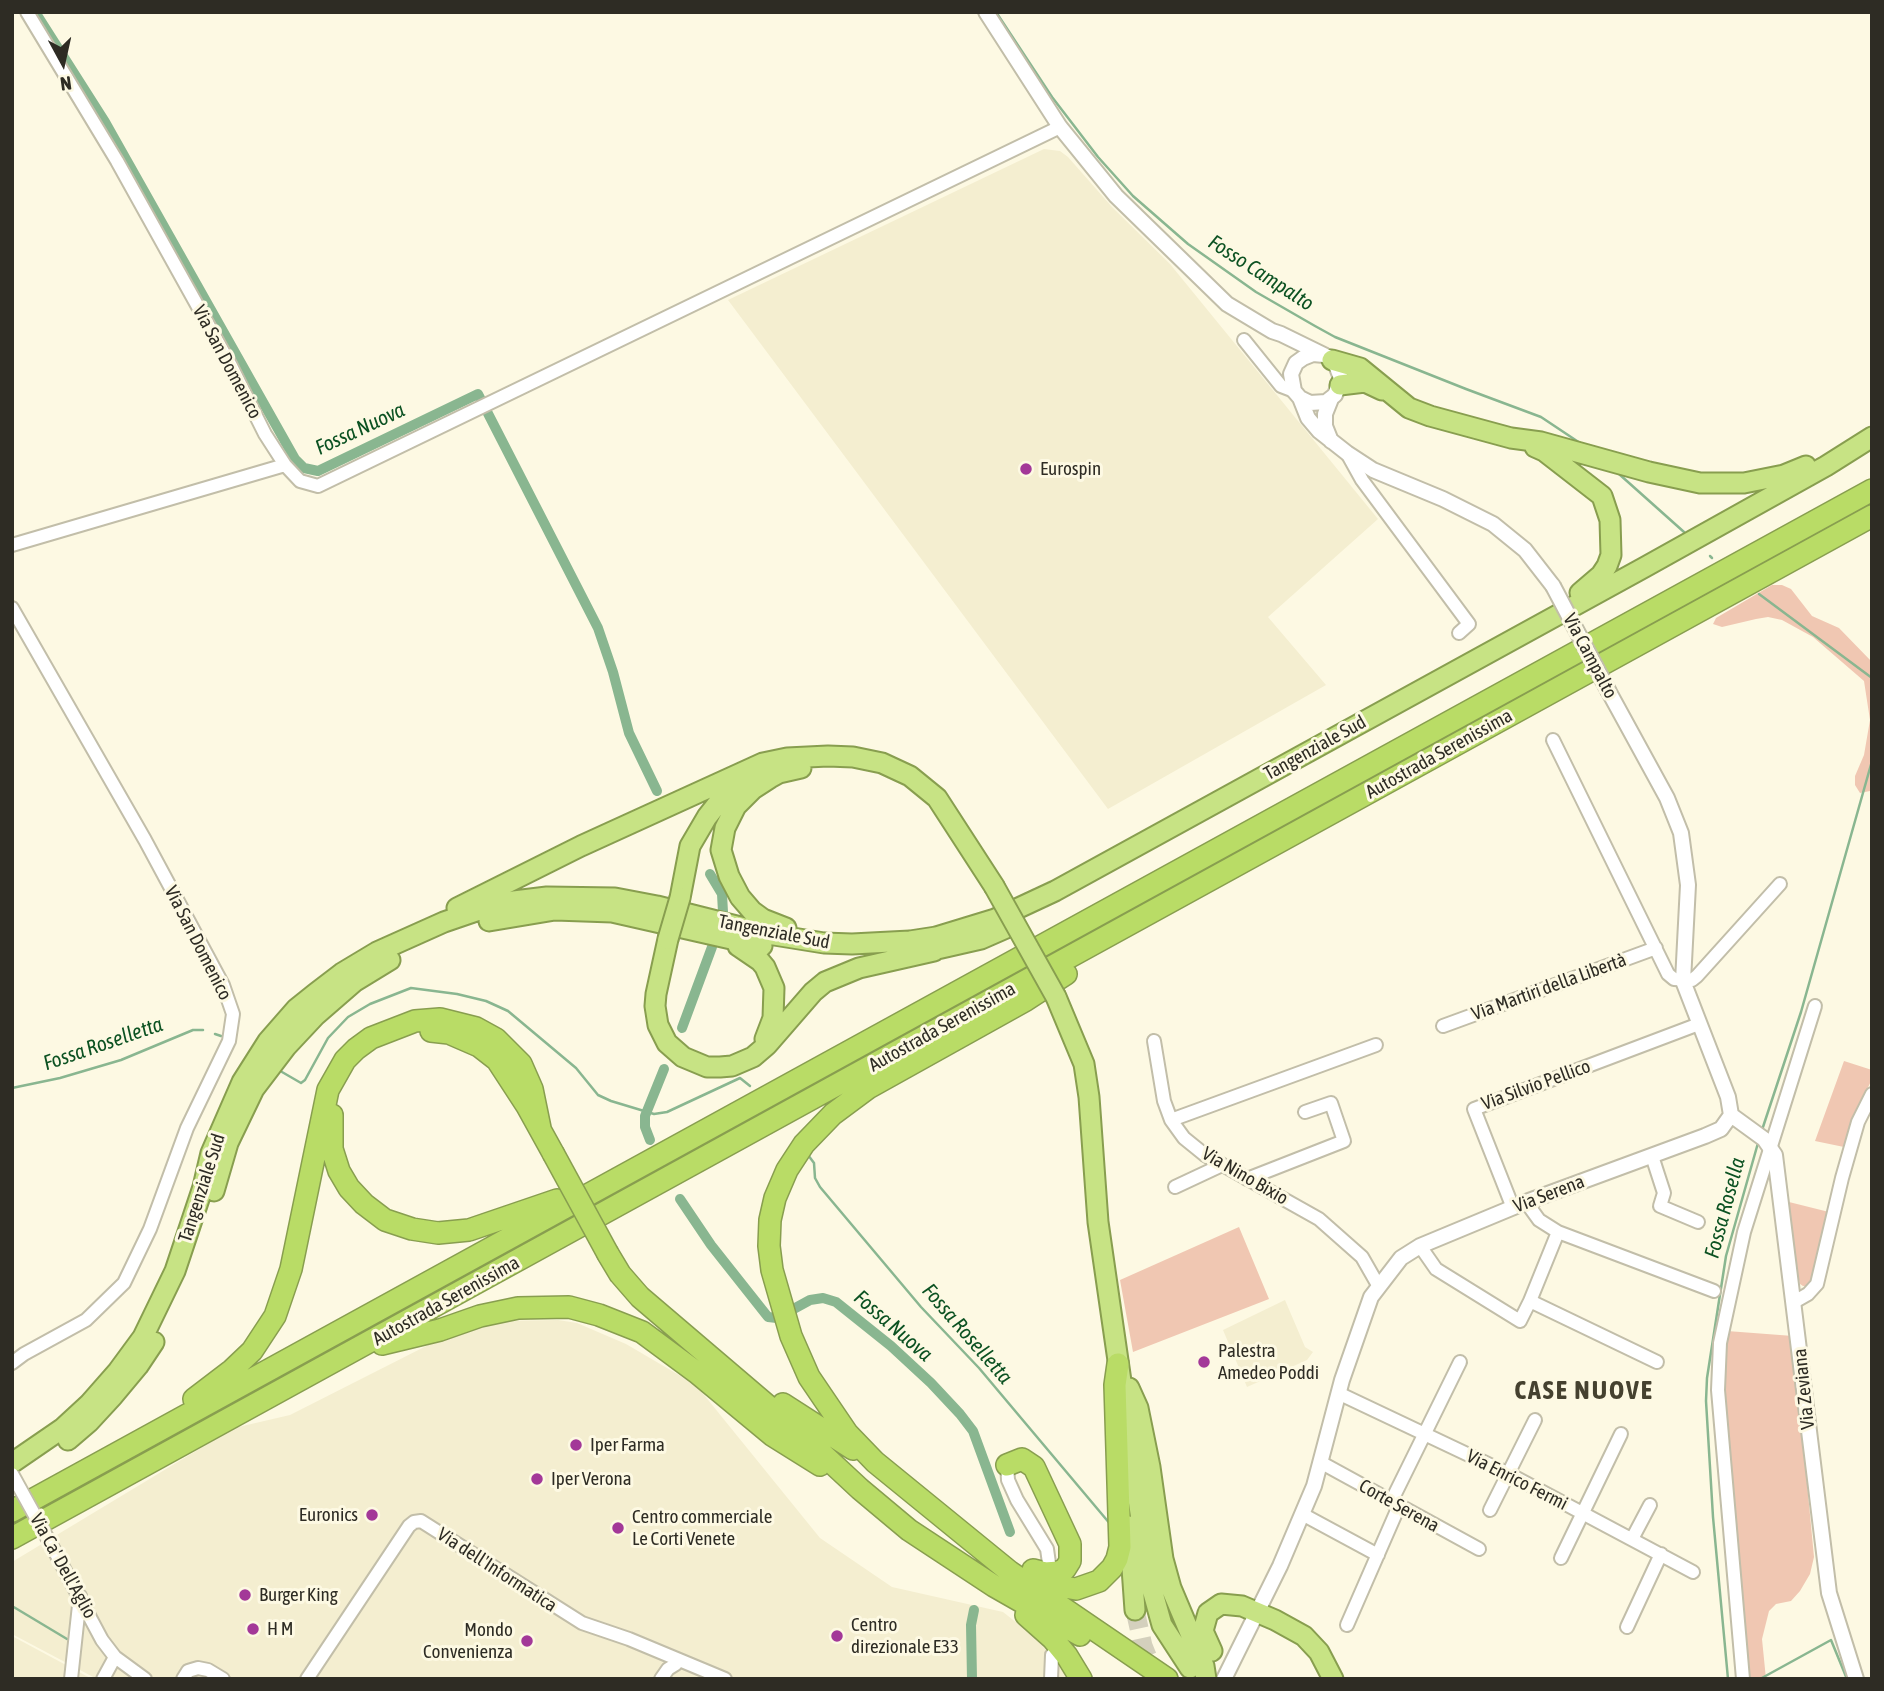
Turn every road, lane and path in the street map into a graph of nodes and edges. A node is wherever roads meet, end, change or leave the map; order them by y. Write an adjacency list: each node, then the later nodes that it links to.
1 (27, 12): 17 (street, Via San Domenico)
2 (986, 12): 3 (street)
3 (1060, 127): 4 (street); 17 (street)
4 (1272, 331): 6 (street); 7 (street)
5 (1244, 340): 10 (street)
6 (1328, 358): 7 (street); 8 (street); 9 (highway)
7 (1296, 363): 10 (street)
8 (1335, 392): 9 (highway); 10 (street); 14 (street)
9 (1389, 393): 13 (highway)
10 (1297, 395): 14 (street, Via Campalto)
11 (1872, 431): 13 (highway)
12 (1872, 437): 23 (highway, Tangenziale Sud)
13 (1511, 438): 23 (highway)
14 (1331, 441): 16 (street, Via Campalto)
15 (1872, 452): 32 (highway, Tangenziale Sud)
16 (1348, 453): 22 (street); 34 (street, Via Campalto, bridge)
17 (285, 465): 20 (street)
18 (1872, 490): 48 (highway, Autostrada Serenissima)
19 (1872, 516): 28 (highway, Autostrada Serenissima)
20 (12, 545)
21 (12, 608): 63 (street, Via San Domenico)
22 (1459, 633)
23 (1492, 650): 30 (highway, Tangenziale Sud)
24 (1553, 740): 31 (street)
25 (810, 757): 26 (highway); 33 (highway); 40 (highway, bridge)
26 (910, 776): 30 (highway); 65 (highway, bridge)
27 (1780, 884): 34 (street)
28 (1125, 927): 60 (highway, Autostrada Serenissima); 71 (highway)
29 (718, 936): 32 (highway, Tangenziale Sud); 40 (highway); 76 (highway, Tangenziale Sud)
30 (881, 943): 33 (highway, Tangenziale Sud)
31 (1656, 948): 34 (street); 37 (street, Via Martiri della Libertà)
32 (934, 951): 40 (highway)
33 (377, 952): 73 (highway, Tangenziale Sud)
34 (1683, 981): 36 (street)
35 (1815, 1006): 46 (street)
36 (1699, 1024): 43 (street); 52 (street, Via Silvio Pellico)
37 (1443, 1026)
38 (1154, 1041): 44 (street, Via Nino Bixio)
39 (1376, 1045): 44 (street)
40 (753, 1057)
41 (1872, 1094): 59 (street)
42 (1305, 1112): 50 (street)
43 (1731, 1115): 46 (street); 47 (street, Via Serena)
44 (1171, 1120): 49 (street, Via Nino Bixio)
45 (540, 1128): 48 (highway); 61 (highway, bridge); 70 (highway)
46 (1762, 1139): 59 (street, Via Zeviana); 122 (street)
47 (1652, 1156): 52 (street, Via Serena); 53 (street)
48 (653, 1161): 70 (highway, Autostrada Serenissima)
49 (1222, 1164): 50 (street, Via Nino Bixio); 51 (street)
50 (1247, 1179): 56 (street, Via Nino Bixio)
51 (1175, 1187)
52 (1520, 1205): 54 (street); 55 (street, Via Serena)
53 (1698, 1222)
54 (1558, 1232): 57 (street); 58 (street)
55 (1420, 1246): 56 (street, Via Serena); 58 (street)
56 (1378, 1285): 66 (street, Via Serena)
57 (1714, 1291)
58 (1530, 1301): 64 (street)
59 (1794, 1302): 123 (street, Via Zeviana)
60 (352, 1352): 77 (highway); 84 (highway, Autostrada Serenissima)
61 (705, 1353): 71 (highway); 77 (highway)
62 (1460, 1362): 68 (street)
63 (12, 1363)
64 (1657, 1363)
65 (1118, 1364): 89 (highway); 95 (highway); 105 (highway)
66 (1338, 1394): 68 (street, Via Enrico Fermi); 72 (street, Via Serena)
67 (1535, 1420): 75 (street)
68 (1426, 1434): 75 (street, Via Enrico Fermi); 78 (street)
69 (1622, 1434): 82 (street)
70 (111, 1457): 81 (highway, Autostrada Serenissima)
71 (875, 1462): 89 (highway)
72 (1320, 1462): 78 (street, Corte Serena); 83 (street, Via Serena)
73 (12, 1463)
74 (1007, 1465): 89 (highway); 91 (street)
75 (1509, 1474): 80 (street); 82 (street, Via Enrico Fermi)
76 (12, 1476): 94 (street, Via Ca' Dell'Aglio, bridge)
77 (860, 1489): 93 (highway)
78 (1395, 1504): 86 (street, Corte Serena); 88 (street)
79 (1650, 1505): 85 (street)
80 (1490, 1510)
81 (12, 1511)
82 (1583, 1513): 85 (street, Via Enrico Fermi); 90 (street)
83 (1302, 1514): 88 (street); 96 (street, Via Serena)
84 (12, 1538)
85 (1632, 1539): 87 (street, Via Enrico Fermi)
86 (1479, 1549)
87 (1661, 1554): 92 (street, Via Enrico Fermi); 98 (street)
88 (1378, 1555): 97 (street)
89 (991, 1556): 118 (highway)
90 (1561, 1558)
91 (1049, 1563)
92 (1693, 1572)
93 (993, 1586): 116 (highway); 117 (highway)
94 (80, 1596): 100 (street, Via Ca' Dell'Aglio); 101 (street)
95 (1135, 1610)
96 (1257, 1612): 119 (highway); 120 (street, Via Serena); 121 (highway)
97 (1347, 1625)
98 (1626, 1627)
99 (601, 1630): 104 (street, Via dell'Informatica); 111 (street, Via dell'Informatica); 114 (street, Via dell'Informatica)
100 (99, 1634): 101 (street); 103 (street, Via Ca' Dell'Aglio)
101 (74, 1648): 106 (street)
102 (1052, 1655): 115 (street)
103 (115, 1657): 107 (street); 108 (street, Via Ca' Dell'Aglio)
104 (676, 1664): 112 (street); 113 (street, Via dell'Informatica)
105 (1198, 1673)
106 (71, 1679)
107 (103, 1679)
108 (145, 1679)
109 (183, 1679): 110 (street)
110 (223, 1679)
111 (307, 1679)
112 (661, 1679)
113 (713, 1679)
114 (725, 1679)
115 (1051, 1679)
116 (1081, 1679)
117 (1159, 1679)
118 (1167, 1679)
119 (1215, 1679)
120 (1224, 1679)
121 (1333, 1679)
122 (1743, 1679)
123 (1856, 1679)

